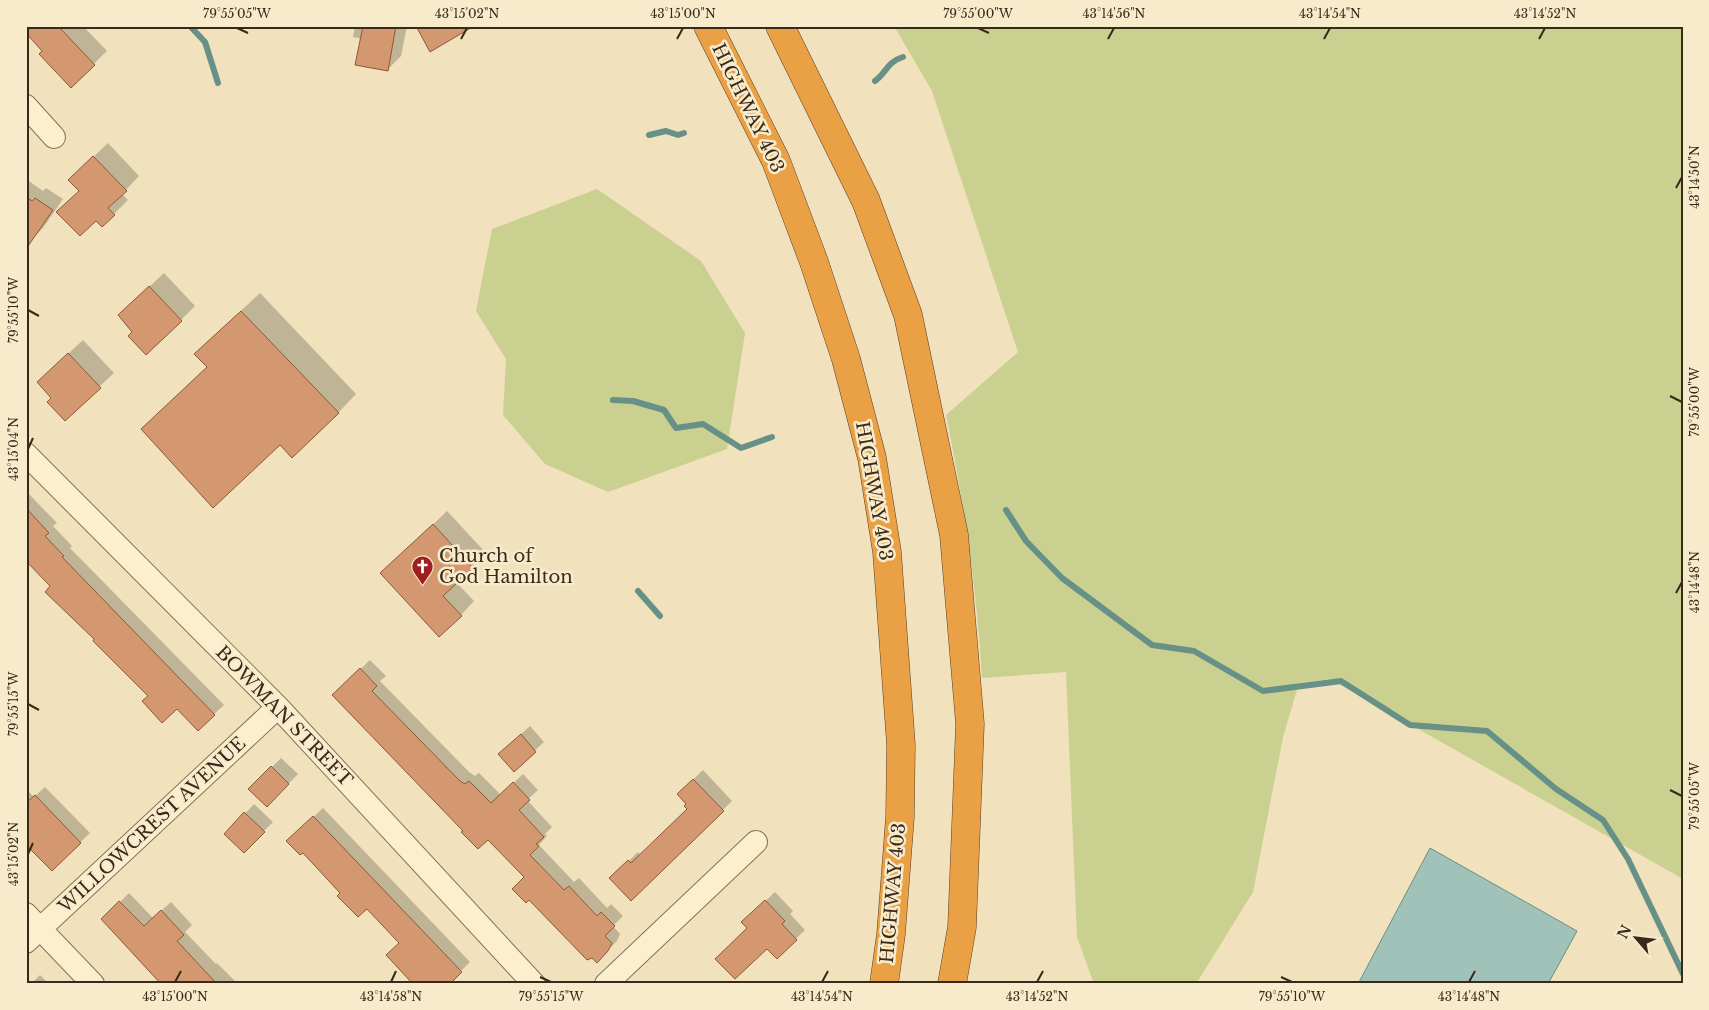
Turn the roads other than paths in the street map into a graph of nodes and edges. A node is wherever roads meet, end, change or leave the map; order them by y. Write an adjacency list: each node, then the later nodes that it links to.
1 (708, 26): 12 (highway, HIGHWAY 403)
2 (780, 26): 13 (highway)
3 (26, 106): 4 (street)
4 (54, 137)
5 (26, 454): 6 (street, BOWMAN STREET)
6 (278, 707): 8 (street, WILLOWCREST AVENUE); 10 (street, BOWMAN STREET)
7 (756, 842): 11 (street)
8 (31, 928): 9 (street)
9 (93, 984)
10 (534, 984)
11 (606, 984)
12 (884, 984)
13 (952, 984)

